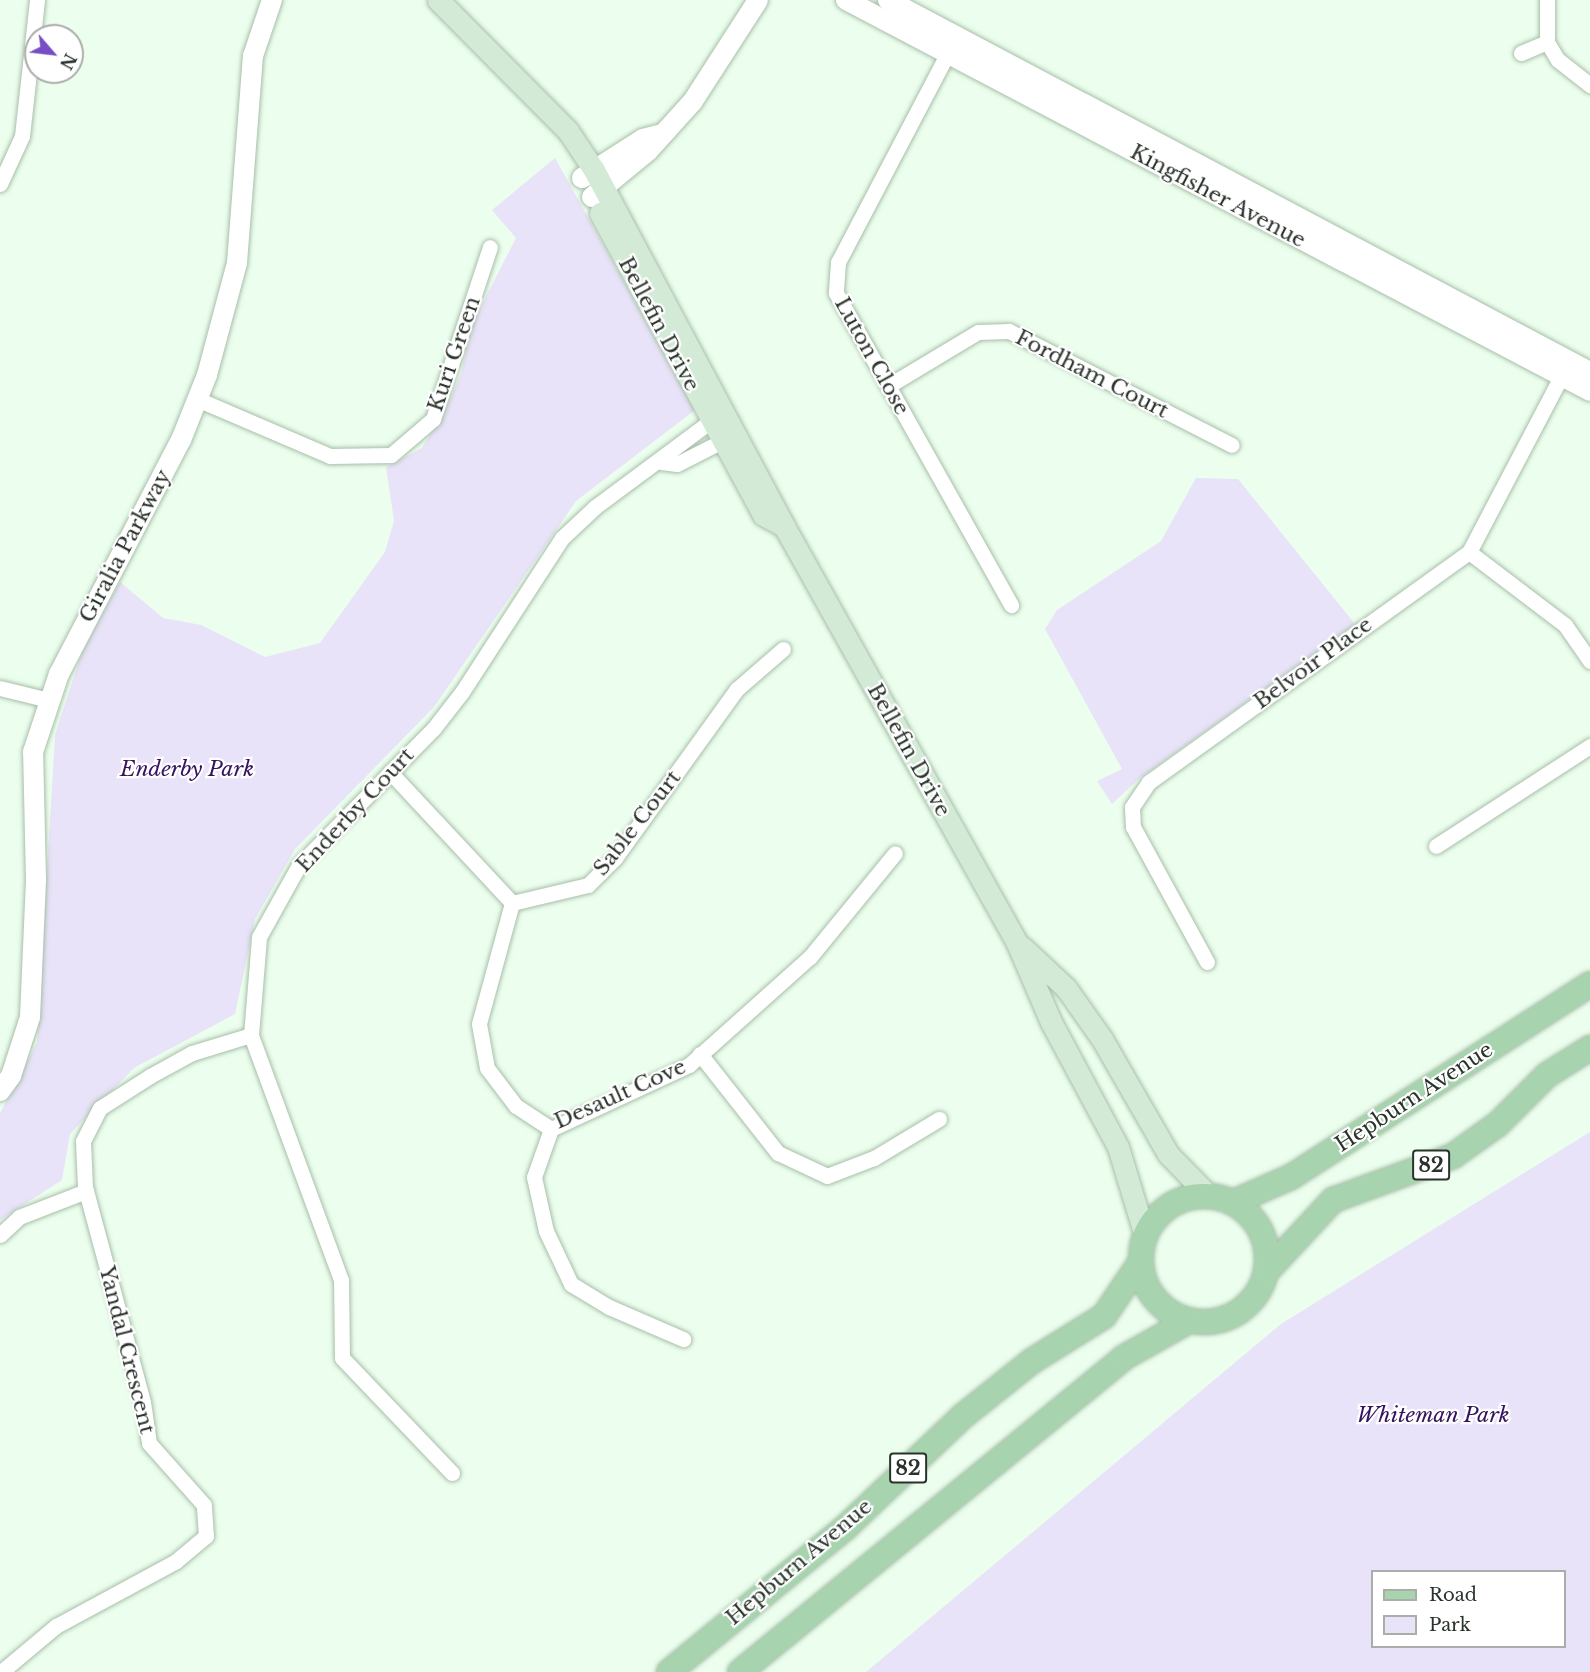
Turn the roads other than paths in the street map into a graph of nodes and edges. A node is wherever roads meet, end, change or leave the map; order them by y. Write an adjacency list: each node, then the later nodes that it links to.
1 (37, 0): 14 (street)
2 (272, 0): 21 (street, Giralia Parkway)
3 (438, 0): 13 (main road, Bellefin Drive)
4 (758, 0): 12 (street)
5 (846, 0): 9 (street, Kingfisher Avenue)
6 (888, 0): 9 (street, Kingfisher Avenue)
7 (1547, 0): 8 (street)
8 (1547, 42): 10 (street); 11 (street)
9 (952, 45): 17 (street, Kingfisher Avenue); 19 (street, Luton Close)
10 (1521, 53)
11 (1590, 86)
12 (658, 135): 13 (street); 15 (street)
13 (588, 174): 15 (main road, Bellefin Drive)
14 (0, 184)
15 (598, 193): 22 (main road, Bellefin Drive)
16 (490, 247): 21 (street, Kuri Green)
17 (1565, 369): 18 (street, Kingfisher Avenue); 20 (street, Kingfisher Avenue); 26 (street, Belvoir Place)
18 (1590, 372)
19 (888, 386): 24 (street, Fordham Court); 27 (street, Luton Close)
20 (1590, 391)
21 (197, 399): 31 (street, Giralia Parkway)
22 (718, 416): 23 (main road, Bellefin Drive); 25 (street, Enderby Court)
23 (729, 437): 25 (street, Enderby Court); 37 (main road, Bellefin Drive)
24 (1232, 445)
25 (661, 462): 33 (street, Enderby Court)
26 (1469, 552): 29 (street); 38 (street, Belvoir Place)
27 (1011, 604)
28 (783, 649): 36 (street, Sable Court)
29 (1590, 661)
30 (0, 688): 31 (street)
31 (49, 700): 43 (street, Giralia Parkway)
32 (1590, 746): 34 (street)
33 (390, 772): 36 (street); 40 (street, Enderby Court)
34 (1436, 846)
35 (895, 853): 42 (street, Desault Cove)
36 (512, 903): 45 (street, Desault Cove)
37 (1017, 943): 47 (main road, Bellefin Drive); 50 (main road, Bellefin Drive)
38 (1207, 962)
39 (1590, 984): 48 (main road, Hepburn Avenue)
40 (251, 1035): 46 (street, Yandal Crescent); 55 (street, Enderby Court)
41 (1590, 1048): 52 (main road, 82)
42 (700, 1054): 44 (street); 45 (street, Desault Cove)
43 (0, 1091)
44 (939, 1119)
45 (551, 1130): 54 (street)
46 (86, 1191): 49 (street); 56 (street, Yandal Crescent)
47 (1208, 1195): 48 (main road, 82); 50 (main road, 82)
48 (1234, 1202): 52 (main road, 82)
49 (0, 1235)
50 (1145, 1236): 51 (main road, 82)
51 (1140, 1263): 53 (main road, 82); 57 (main road, Hepburn Avenue / 82)
52 (1268, 1270): 53 (main road, 82)
53 (1187, 1322): 58 (main road, 82)
54 (683, 1339)
55 (452, 1473)
56 (1, 1672)
57 (669, 1672)
58 (740, 1672)

